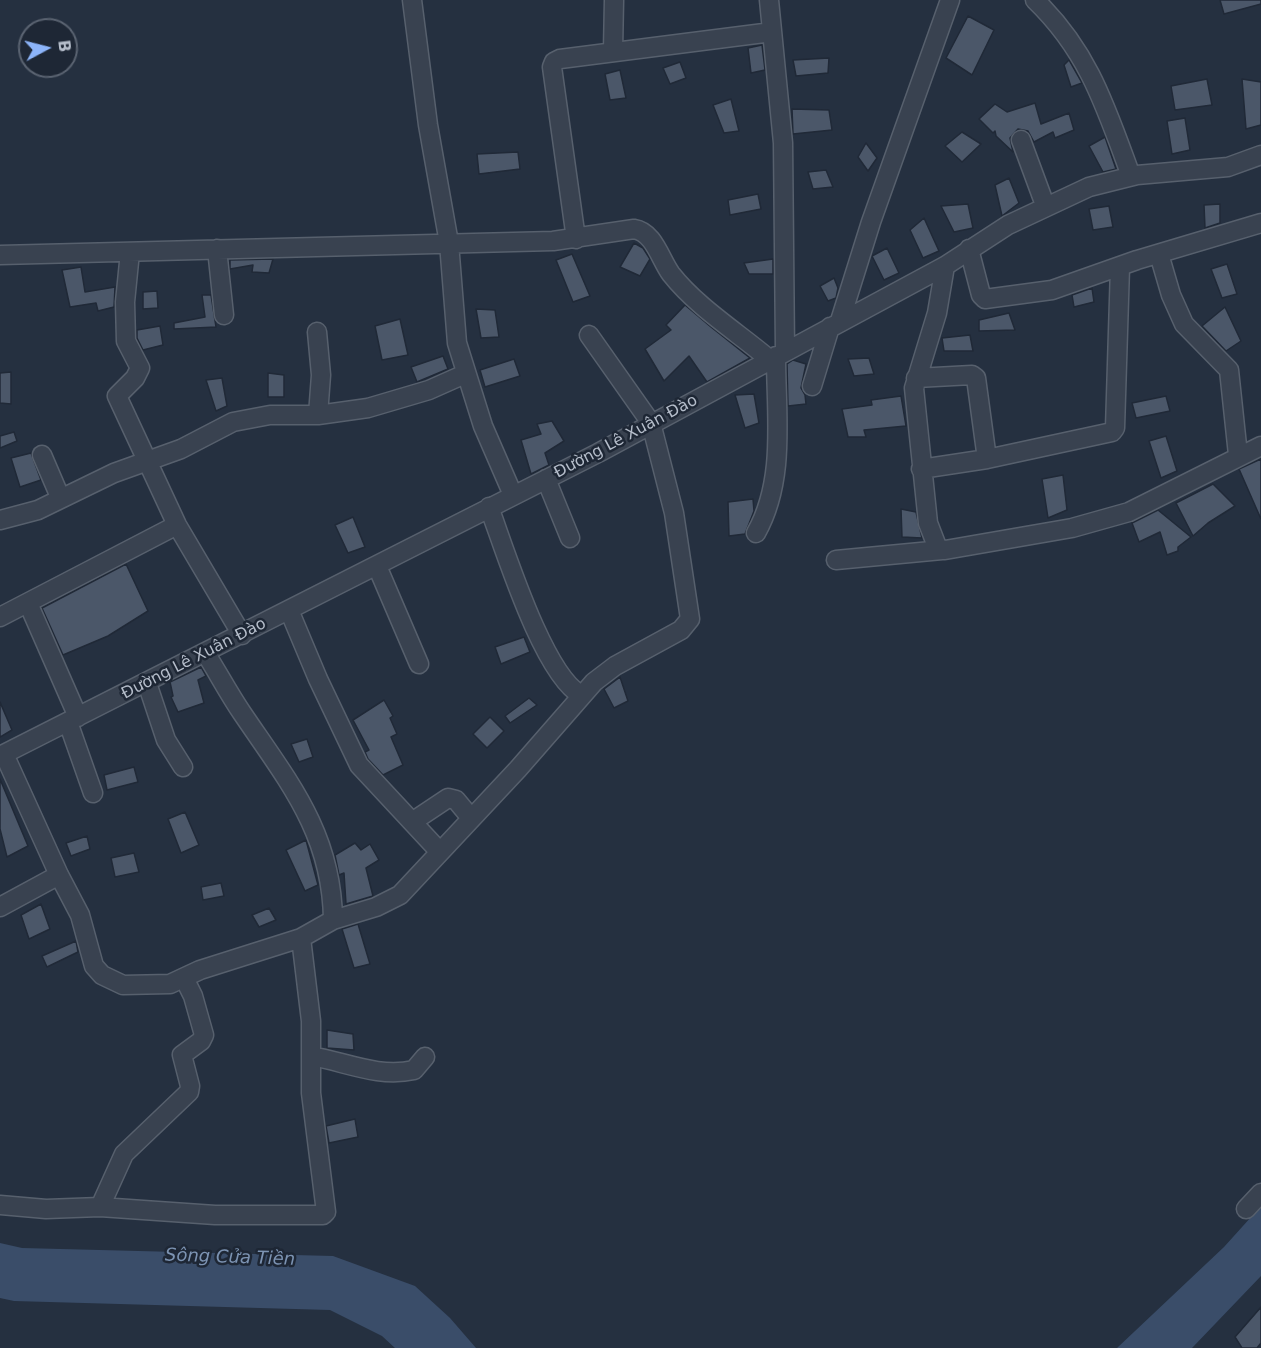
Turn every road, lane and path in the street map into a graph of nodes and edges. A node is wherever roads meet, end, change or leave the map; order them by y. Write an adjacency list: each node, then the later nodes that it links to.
1 (412, 0): 14 (street)
2 (614, 0): 7 (street)
3 (769, 0): 6 (street)
4 (950, 0): 23 (street)
5 (1035, 0): 10 (street)
6 (772, 32): 7 (street); 26 (street)
7 (613, 51): 13 (street)
8 (1021, 140): 11 (street)
9 (1261, 154): 10 (street, Đường Lê Xuân Đào)
10 (1131, 176): 11 (street, Đường Lê Xuân Đào)
11 (1045, 205): 16 (street, Đường Lê Xuân Đào)
12 (1261, 223): 18 (street)
13 (576, 239): 14 (street); 26 (street)
14 (449, 243): 15 (street); 27 (street)
15 (218, 249): 17 (street); 22 (street)
16 (969, 249): 20 (street, Đường Lê Xuân Đào); 21 (street)
17 (130, 252): 19 (street); 36 (street)
18 (1159, 254): 21 (street); 34 (street)
19 (0, 255)
20 (945, 266): 23 (street, Đường Lê Xuân Đào); 28 (street)
21 (1120, 267): 35 (street)
22 (224, 315)
23 (835, 324): 26 (street, Đường Lê Xuân Đào); 29 (street)
24 (317, 332): 30 (street)
25 (589, 335): 31 (street)
26 (776, 356): 31 (street, Đường Lê Xuân Đào); 44 (street)
27 (465, 374): 30 (street); 39 (street)
28 (916, 378): 35 (street); 37 (street)
29 (812, 386)
30 (318, 415): 36 (street)
31 (651, 423): 38 (street, Đường Lê Xuân Đào); 56 (street)
32 (1260, 448): 34 (street)
33 (42, 455): 40 (street)
34 (1238, 455): 46 (street)
35 (987, 459): 37 (street)
36 (147, 461): 40 (street); 43 (street)
37 (921, 469): 46 (street)
38 (546, 479): 39 (street, Đường Lê Xuân Đào); 45 (street)
39 (513, 495): 41 (street, Đường Lê Xuân Đào)
40 (60, 497): 42 (street)
41 (489, 507): 48 (street, Đường Lê Xuân Đào); 56 (street)
42 (0, 519)
43 (177, 525): 49 (street); 52 (street)
44 (756, 533)
45 (570, 538)
46 (942, 550): 47 (street)
47 (836, 560)
48 (377, 566): 50 (street, Đường Lê Xuân Đào); 54 (street)
49 (28, 603): 51 (street); 57 (street)
50 (289, 610): 52 (street, Đường Lê Xuân Đào); 62 (street)
51 (0, 617)
52 (242, 635): 53 (street, Đường Lê Xuân Đào)
53 (206, 654): 55 (street, Đường Lê Xuân Đào); 66 (street)
54 (419, 664)
55 (147, 683): 57 (street, Đường Lê Xuân Đào); 59 (street)
56 (581, 695): 61 (street)
57 (73, 720): 58 (street, Đường Lê Xuân Đào); 60 (street)
58 (2, 755): 64 (street)
59 (183, 767)
60 (93, 793)
61 (471, 818): 62 (street); 63 (street)
62 (412, 822): 63 (street)
63 (440, 852): 66 (street)
64 (59, 875): 65 (street); 68 (street)
65 (0, 907)
66 (333, 920): 67 (street)
67 (301, 938): 68 (street); 69 (street)
68 (184, 978): 73 (street)
69 (311, 1056): 70 (street); 73 (street)
70 (425, 1057)
71 (1261, 1193): 74 (street)
72 (0, 1205): 73 (street)
73 (100, 1207)
74 (1246, 1209)

